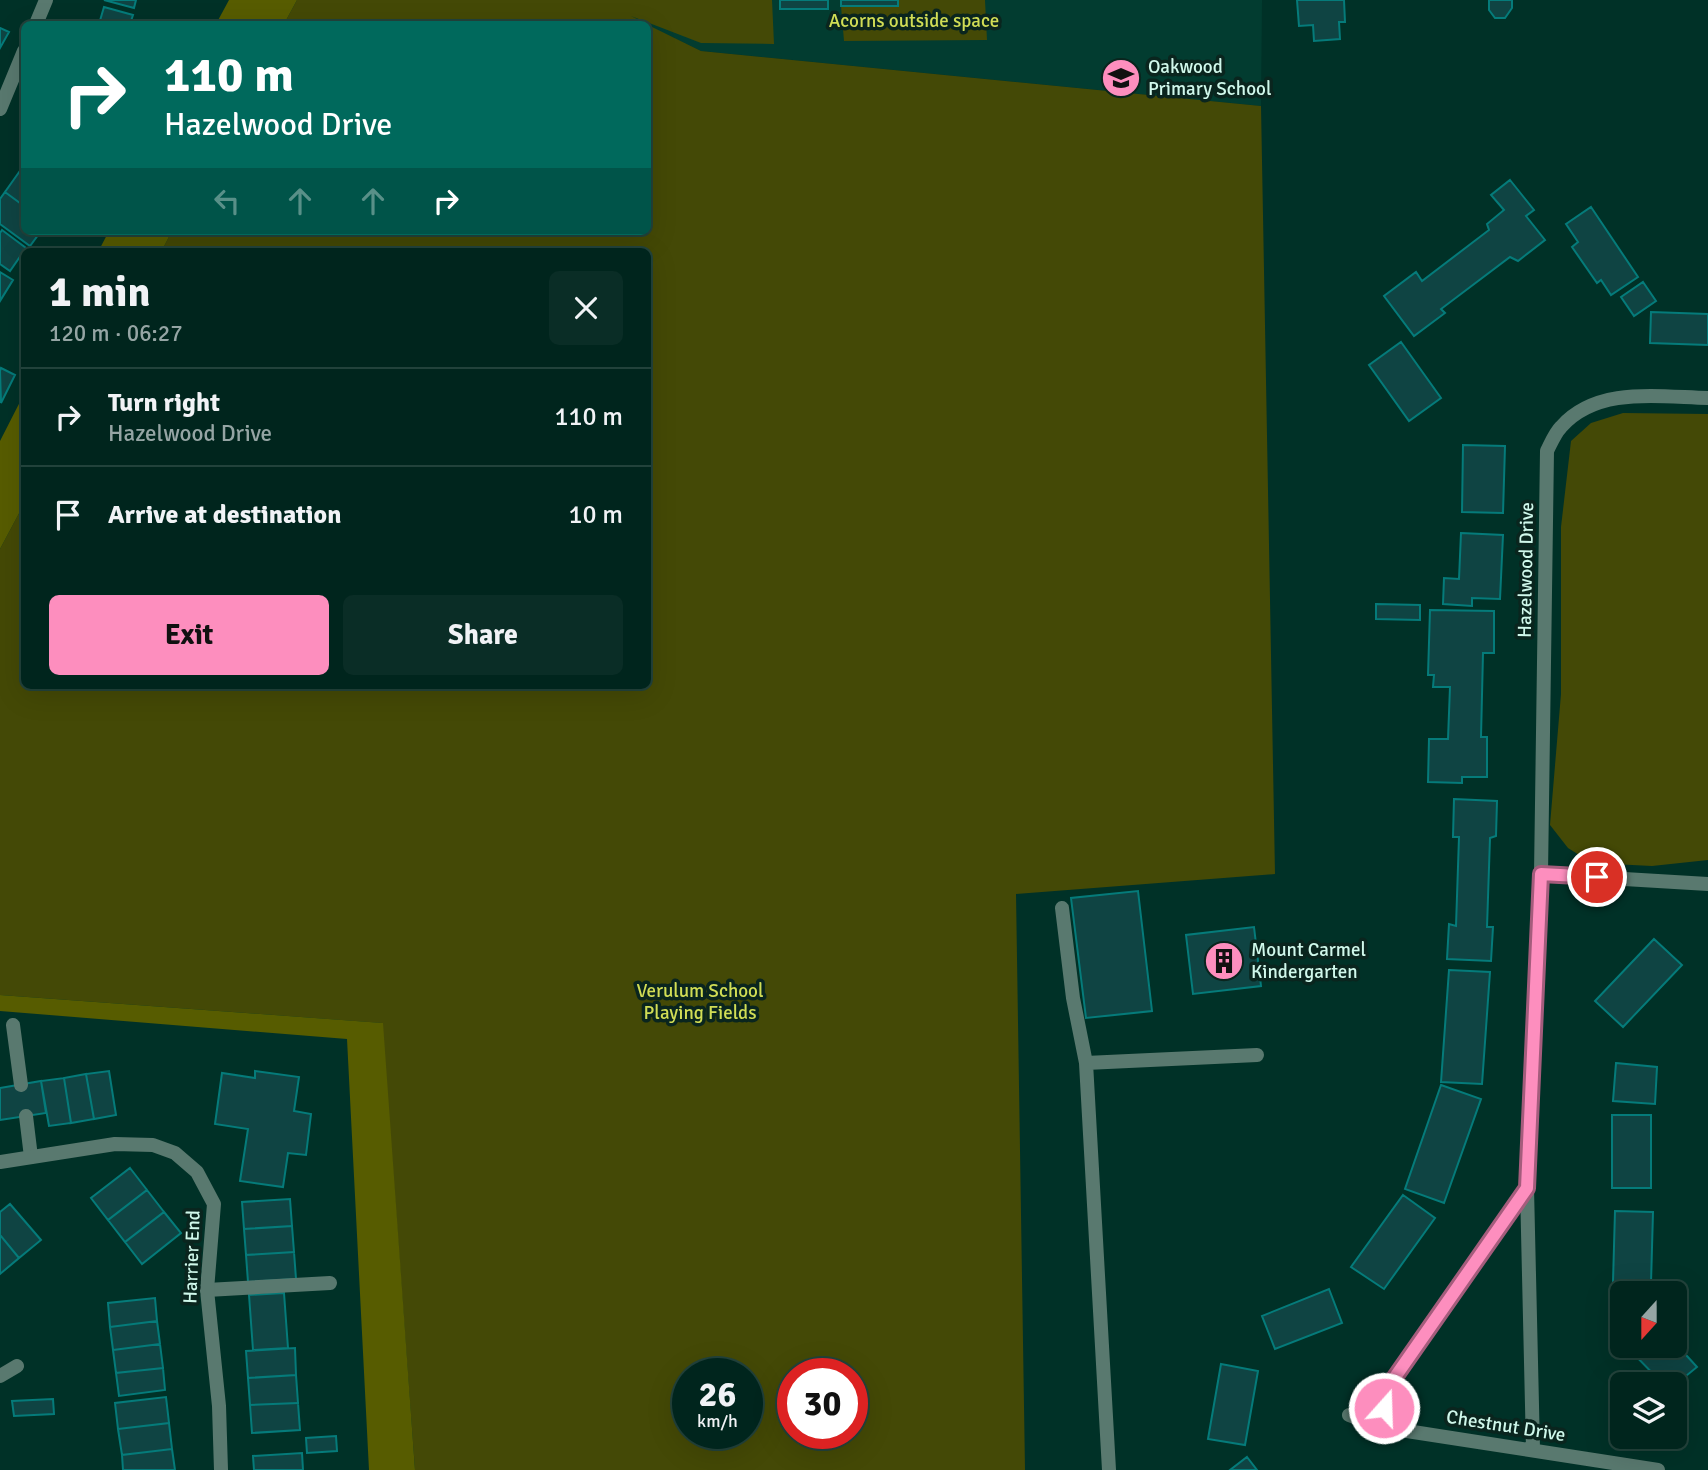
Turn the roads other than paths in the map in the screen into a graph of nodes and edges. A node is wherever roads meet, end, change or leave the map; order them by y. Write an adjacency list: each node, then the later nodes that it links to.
1 (46, 0): 2 (street)
2 (37, 21)
3 (21, 58): 4 (street)
4 (0, 110)
5 (1708, 398): 6 (street, Hazelwood Drive)
6 (1541, 874): 7 (street); 16 (street, Hazelwood Drive)
7 (1708, 884)
8 (1062, 908): 11 (street)
9 (13, 1026): 12 (street)
10 (1257, 1055): 11 (street)
11 (1086, 1063): 25 (street)
12 (22, 1085)
13 (26, 1116): 14 (street)
14 (31, 1157): 15 (street, Harrier End); 18 (street, Harrier End)
15 (0, 1162)
16 (1527, 1188): 22 (street); 23 (street, Hazelwood Drive)
17 (330, 1283): 18 (street)
18 (207, 1290): 24 (street, Harrier End)
19 (17, 1366): 20 (street)
20 (0, 1376)
21 (1349, 1415): 22 (street, Chestnut Drive)
22 (1381, 1427): 23 (street, Chestnut Drive)
23 (1533, 1449): 26 (street, Chestnut Drive)
24 (220, 1470)
25 (1109, 1470)
26 (1658, 1470)

